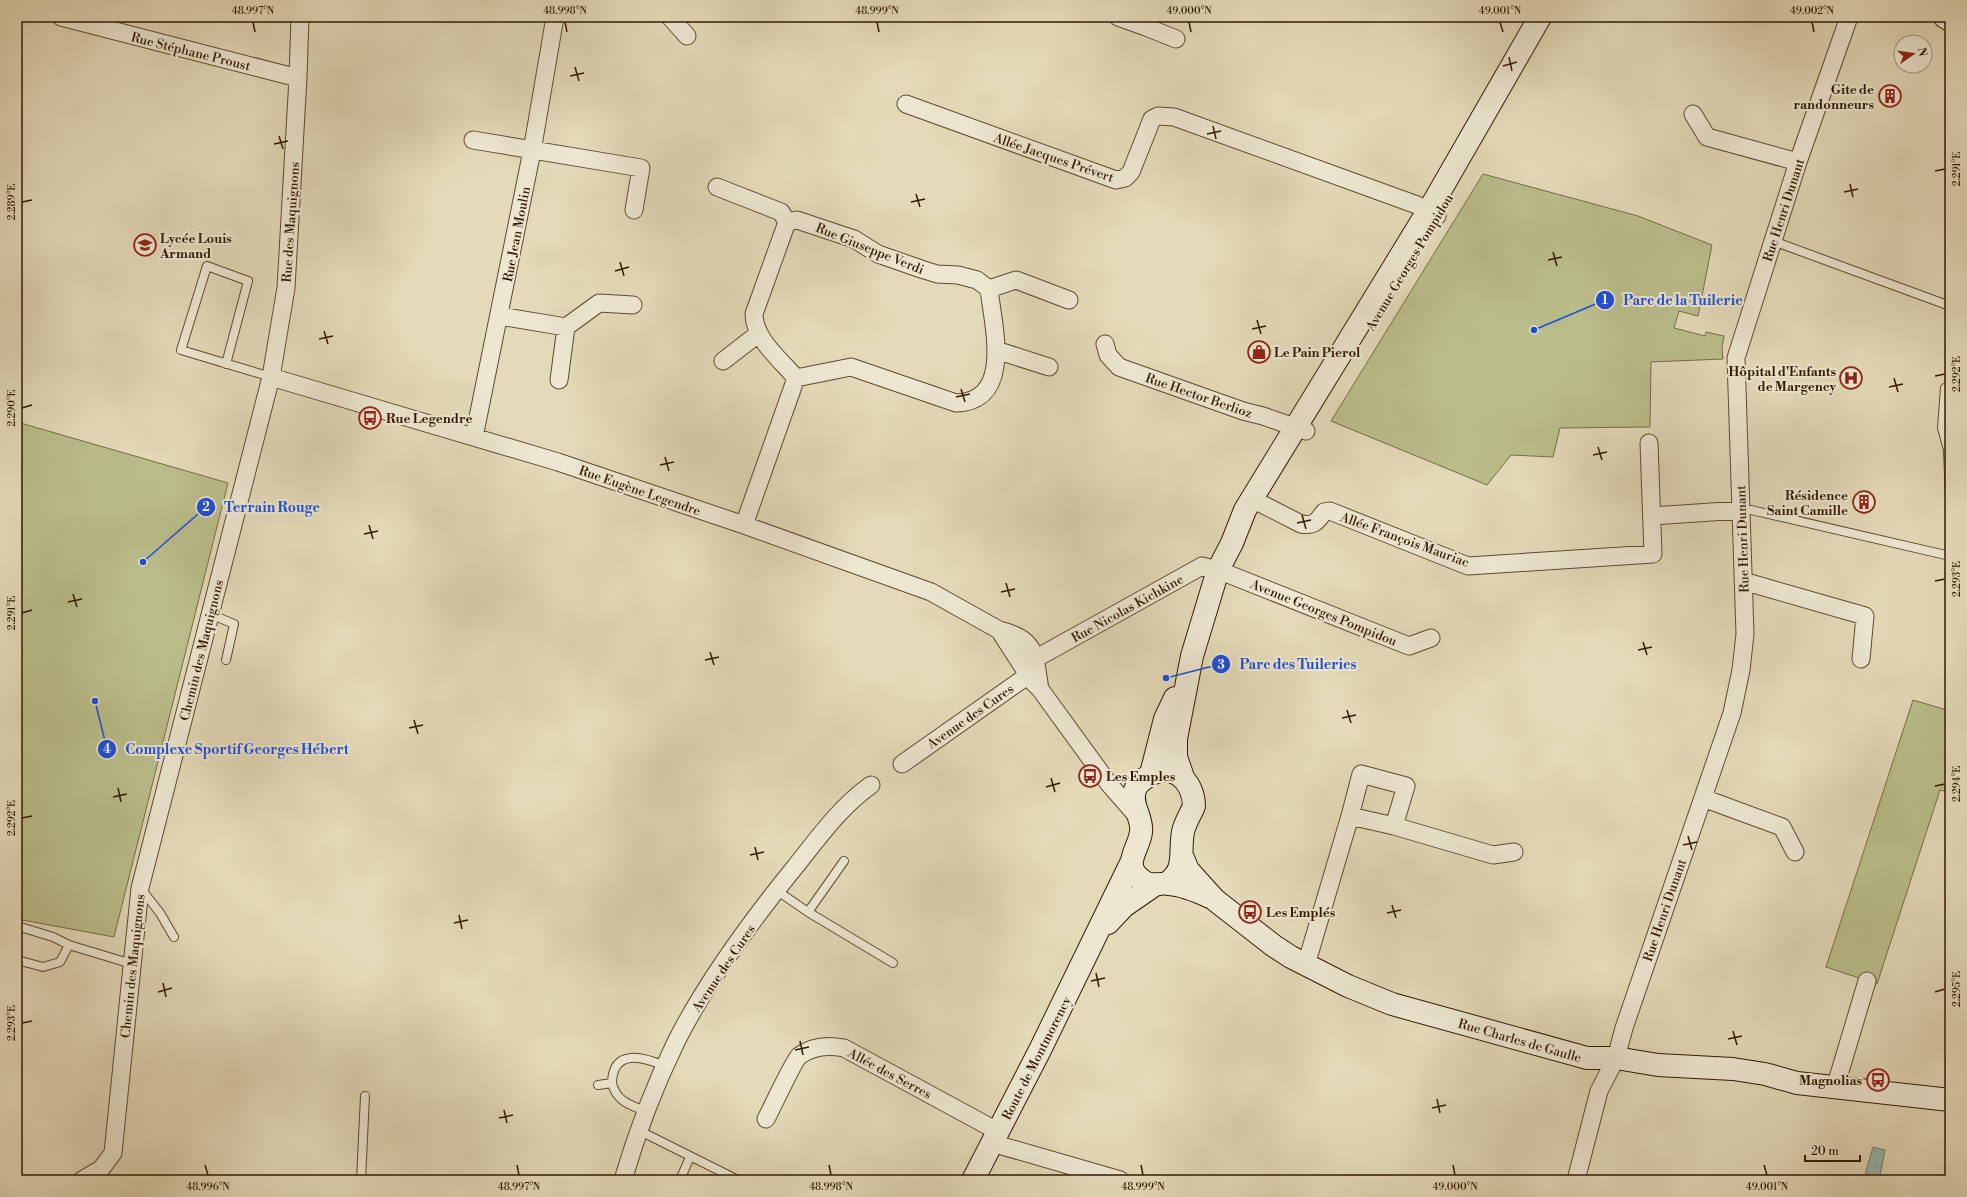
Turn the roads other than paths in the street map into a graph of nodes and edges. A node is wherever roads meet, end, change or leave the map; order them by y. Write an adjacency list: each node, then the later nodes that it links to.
1 (61, 17): 14 (street, Rue Stéphane Proust)
2 (300, 17): 14 (street, Rue des Maquignons)
3 (555, 17): 18 (street, Rue Jean Moulin)
4 (670, 17): 12 (street)
5 (1118, 17): 11 (street)
6 (1540, 17): 22 (main road, Avenue Georges Pompidou)
7 (1552, 17): 22 (main road, Avenue Georges Pompidou)
8 (1849, 17): 19 (street, Rue Henri Dunant)
9 (1945, 17): 10 (main road)
10 (1950, 20)
11 (1148, 22): 13 (street)
12 (687, 36)
13 (1176, 39)
14 (298, 78): 37 (street, Rue des Maquignons)
15 (906, 104): 22 (street, Allée Jacques Prévert)
16 (1692, 114): 19 (street)
17 (473, 140): 18 (street)
18 (532, 151): 21 (street); 29 (street, Rue Jean Moulin)
19 (1798, 162): 24 (street, Rue Henri Dunant)
20 (717, 187): 23 (street)
21 (634, 210)
22 (1432, 214): 41 (main road, Avenue Georges Pompidou)
23 (787, 222): 25 (street, Rue Giuseppe Verdi); 31 (street)
24 (1774, 241): 28 (lane); 47 (street, Rue Henri Dunant)
25 (989, 289): 26 (street); 33 (street)
26 (1069, 300)
27 (633, 304): 30 (street)
28 (1950, 306)
29 (499, 316): 30 (street); 42 (street, Rue Jean Moulin)
30 (566, 327): 39 (street)
31 (758, 334): 34 (street); 38 (street)
32 (1105, 344): 41 (street, Rue Hector Berlioz)
33 (996, 350): 36 (street); 38 (street)
34 (723, 361)
35 (226, 364): 35 (lane); 37 (lane)
36 (1049, 367)
37 (271, 377): 42 (street, Rue Eugène Legendre); 53 (street, Chemin des Maquignons)
38 (796, 378): 49 (street)
39 (558, 380)
40 (1945, 388): 44 (lane)
41 (1301, 428): 46 (main road, Avenue Georges Pompidou)
42 (474, 437): 49 (street, Rue Eugène Legendre)
43 (1649, 443): 48 (street, Allée François Mauriac)
44 (1949, 449): 45 (lane)
45 (1950, 500)
46 (1256, 502): 48 (street, Allée François Mauriac); 51 (main road, Avenue Georges Pompidou)
47 (1741, 510): 48 (street); 50 (lane); 52 (street, Rue Henri Dunant)
48 (1652, 516)
49 (744, 525): 58 (street, Rue Eugène Legendre)
50 (1950, 556)
51 (1218, 570): 54 (street, Avenue Georges Pompidou); 55 (main road, Avenue Georges Pompidou); 58 (street, Rue Nicolas Kichkine)
52 (1743, 581): 56 (street); 64 (street, Rue Henri Dunant)
53 (210, 614): 57 (lane); 74 (street, Chemin des Maquignons)
54 (1431, 638)
55 (1192, 656): 60 (main road, Avenue Georges Pompidou); 61 (main road, Avenue Georges Pompidou)
56 (1861, 659)
57 (226, 660)
58 (1034, 667): 59 (street, Avenue des Cures); 62 (street, Rue Eugène Legendre)
59 (902, 764)
60 (1183, 777): 61 (main road); 70 (main road, Avenue Georges Pompidou)
61 (1145, 779): 62 (street); 66 (main road, Avenue Georges Pompidou)
62 (1109, 784): 66 (street, Rue Eugène Legendre)
63 (871, 785): 75 (street, Avenue des Cures)
64 (1703, 798): 69 (street); 87 (street, Rue Henri Dunant)
65 (1350, 816): 67 (street); 67 (street); 85 (street)
66 (1139, 817): 72 (main road, Route de Montmorency)
67 (1394, 826): 68 (street)
68 (1514, 852)
69 (1795, 852)
70 (1183, 858): 73 (main road, Route de Montmorency); 76 (main road)
71 (844, 861): 77 (lane)
72 (1131, 863): 73 (main road); 79 (main road, Route de Montmorency)
73 (1160, 884): 76 (main road); 79 (main road, Route de Montmorency)
74 (140, 888): 80 (lane); 83 (street, Chemin des Maquignons)
75 (776, 890): 77 (lane); 88 (street, Avenue des Cures)
76 (1215, 900): 85 (main road, Rue Charles de Gaulle)
77 (808, 912): 84 (lane)
78 (17, 926): 81 (lane)
79 (1097, 934): 97 (main road, Route de Montmorency)
80 (174, 937)
81 (69, 945): 82 (lane); 83 (lane)
82 (17, 960)
83 (132, 964): 99 (street, Chemin des Maquignons)
84 (893, 964)
85 (1306, 965): 87 (main road, Rue Charles de Gaulle)
86 (1867, 981): 91 (street)
87 (1616, 1058): 91 (main road, Rue Charles de Gaulle); 106 (street, Rue Henri Dunant)
88 (666, 1066): 89 (lane); 94 (street, Avenue des Cures)
89 (612, 1083): 90 (lane); 94 (lane)
90 (598, 1085)
91 (1835, 1088): 93 (main road, Rue Charles de Gaulle)
92 (365, 1096): 101 (lane)
93 (1950, 1100)
94 (646, 1111): 96 (street, Avenue des Cures)
95 (766, 1119): 97 (street, Allée des Serres)
96 (638, 1130): 98 (lane); 102 (street, Avenue des Cures)
97 (995, 1137): 104 (main road, Route de Montmorency); 105 (street, Allée des Serres)
98 (690, 1157): 100 (lane); 103 (lane)
99 (86, 1178)
100 (733, 1179)
101 (361, 1180)
102 (623, 1180)
103 (680, 1180)
104 (973, 1180)
105 (1120, 1180)
106 (1576, 1180)

